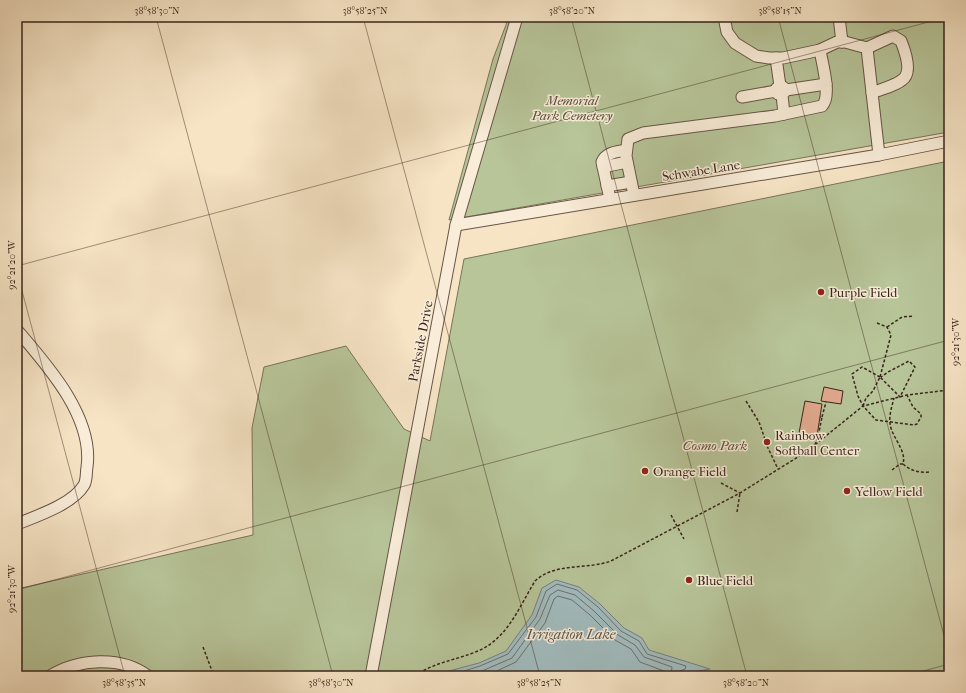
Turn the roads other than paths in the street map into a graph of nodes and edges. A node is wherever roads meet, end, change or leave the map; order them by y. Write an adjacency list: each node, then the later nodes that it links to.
1 (517, 17): 22 (street, Parkside Drive)
2 (724, 17): 7 (street)
3 (839, 17): 4 (street)
4 (842, 42): 5 (street); 6 (street)
5 (867, 48): 10 (street); 10 (street)
6 (820, 50): 7 (street); 8 (street)
7 (776, 58): 9 (street)
8 (826, 84): 9 (street); 12 (street)
9 (781, 91): 11 (street); 12 (street)
10 (872, 93): 15 (street)
11 (742, 97)
12 (784, 114): 14 (street)
13 (949, 141): 15 (street, Schwabe Lane)
14 (626, 150): 16 (street); 17 (street)
15 (879, 155): 20 (street, Schwabe Lane)
16 (627, 162): 17 (street); 18 (street)
17 (603, 167): 19 (street)
18 (631, 182): 19 (street); 20 (street)
19 (607, 186): 21 (street)
20 (634, 195): 21 (street, Schwabe Lane)
21 (610, 199): 22 (street, Schwabe Lane)
22 (456, 225): 27 (street, Parkside Drive)
23 (17, 330): 24 (street)
24 (17, 524)
25 (50, 676): 26 (street)
26 (148, 676)
27 (371, 676)

